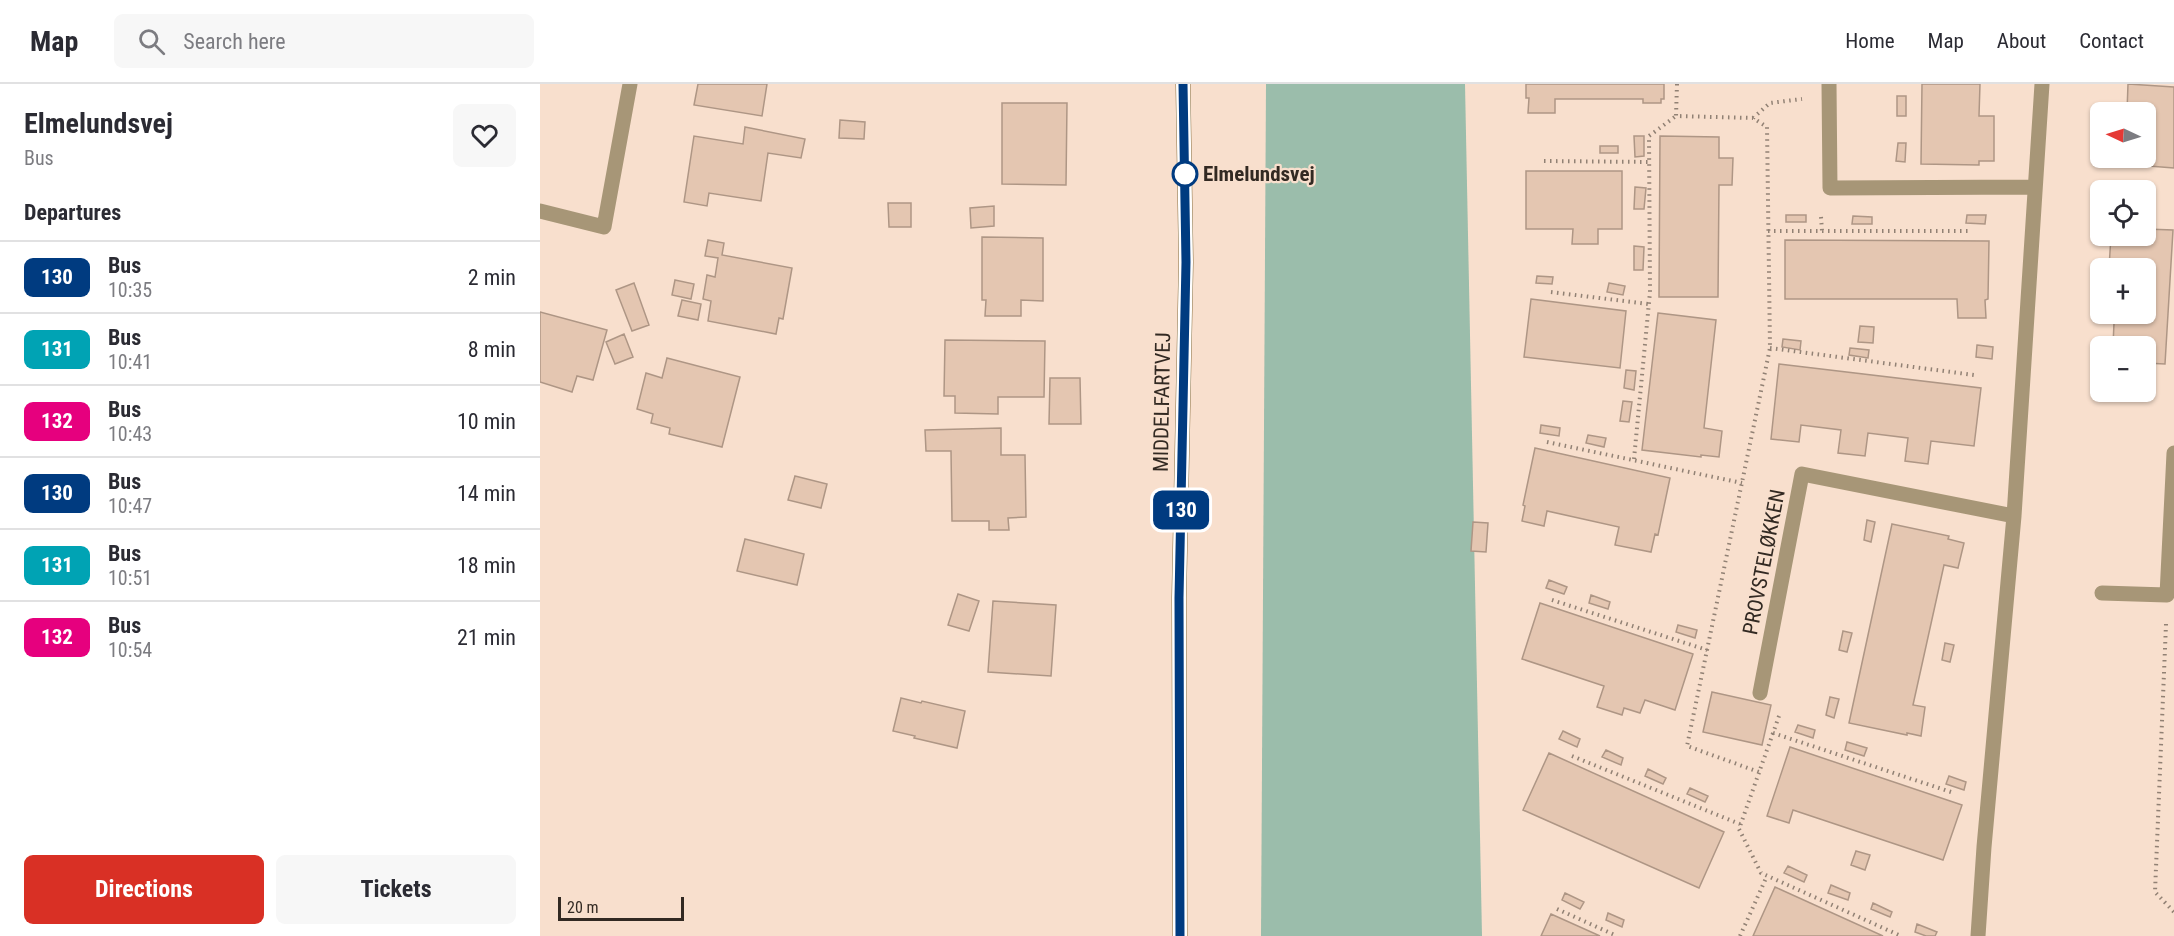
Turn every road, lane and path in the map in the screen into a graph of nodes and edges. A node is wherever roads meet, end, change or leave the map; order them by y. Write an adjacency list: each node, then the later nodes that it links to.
1 (630, 84): 11 (street)
2 (1183, 84): 36 (main road, MIDDELFARTVEJ)
3 (1677, 84): 6 (path)
4 (2042, 84): 10 (street)
5 (1829, 90): 7 (path); 10 (street)
6 (1676, 116): 7 (path); 9 (path)
7 (1753, 118): 12 (path)
8 (1544, 160): 9 (path)
9 (1650, 162): 15 (path)
10 (2035, 187): 22 (street)
11 (540, 211)
12 (1768, 231): 13 (path); 16 (path)
13 (1970, 231)
14 (1551, 292): 15 (path)
15 (1649, 304): 20 (path)
16 (1770, 348): 17 (path); 21 (path)
17 (1974, 375)
18 (1547, 442): 20 (path)
19 (2174, 453): 24 (street)
20 (1634, 459): 21 (path)
21 (1742, 483): 26 (path)
22 (2014, 516): 27 (street, PROVSTELØKKEN); 40 (street)
23 (2102, 593): 24 (street)
24 (2167, 596): 35 (path)
25 (1552, 600): 26 (path)
26 (1707, 650): 30 (path)
27 (1760, 693): 28 (path)
28 (1773, 733): 30 (path); 31 (path)
29 (1572, 756): 32 (path)
30 (1759, 772): 32 (path)
31 (1954, 793)
32 (1740, 824): 33 (path)
33 (1767, 876): 38 (path); 39 (path)
34 (1557, 909): 37 (path)
35 (2174, 912)
36 (1180, 936)
37 (1617, 936)
38 (1740, 936)
39 (1902, 936)
40 (1978, 936)

